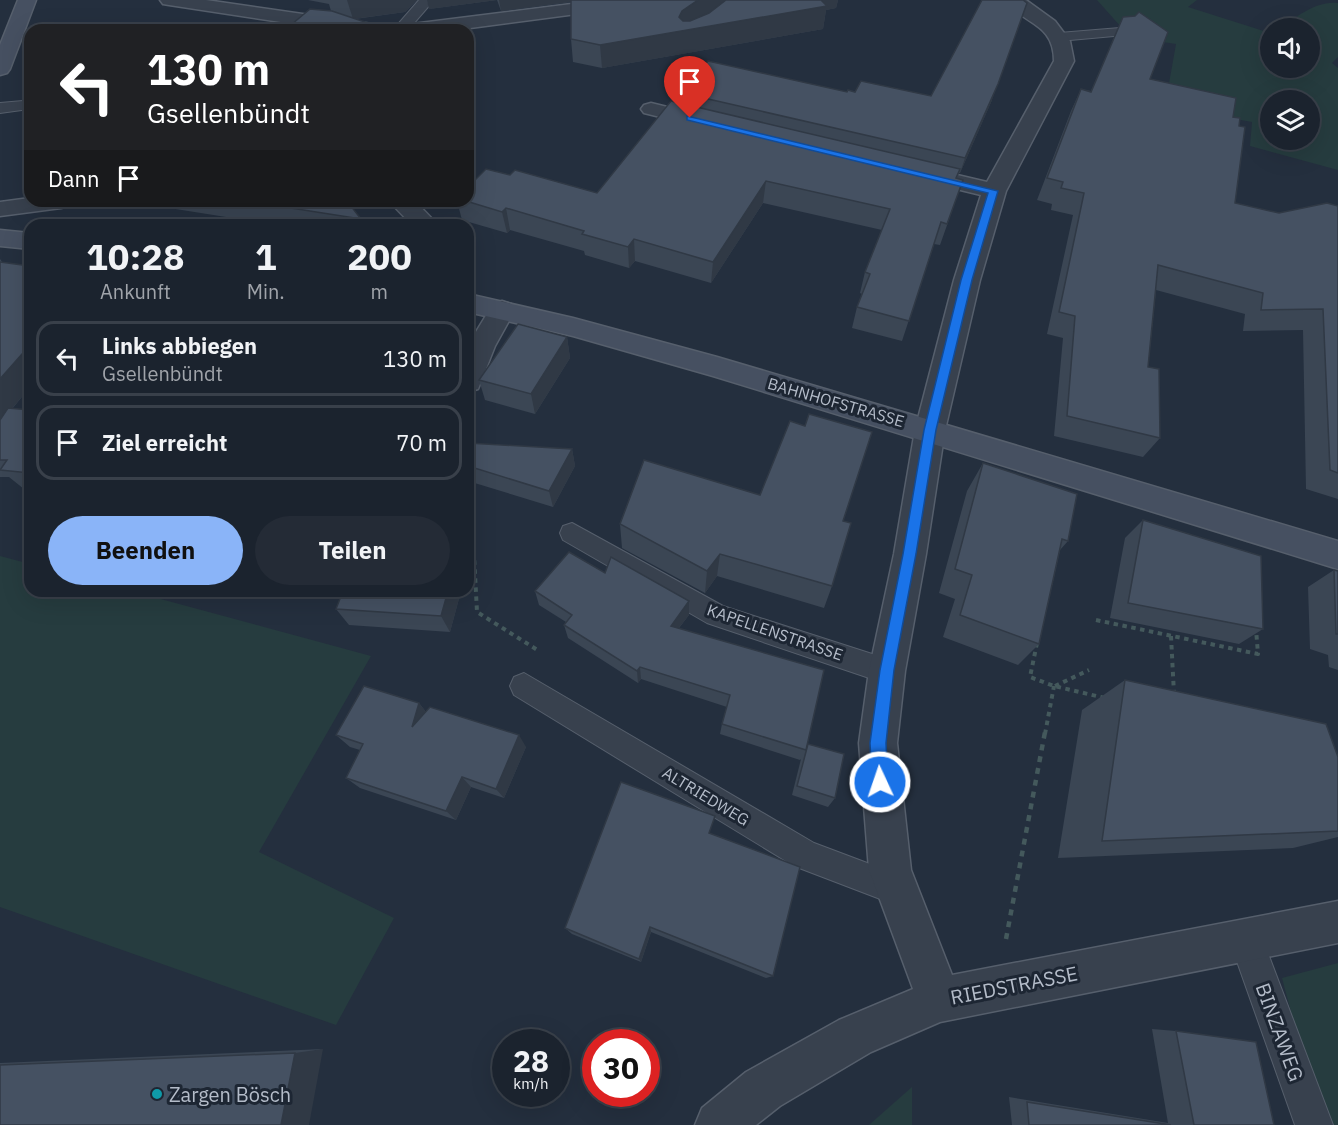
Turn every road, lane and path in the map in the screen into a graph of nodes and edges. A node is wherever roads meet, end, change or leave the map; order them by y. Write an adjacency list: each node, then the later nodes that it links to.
1 (27, 0): 11 (street)
2 (169, 0): 6 (street)
3 (427, 0): 7 (lane)
4 (645, 0): 8 (street)
5 (1014, 0): 10 (street)
6 (331, 24)
7 (405, 24)
8 (459, 24)
9 (1120, 32): 10 (lane)
10 (1059, 37): 17 (street)
11 (0, 69)
12 (23, 106): 13 (lane)
13 (0, 108)
14 (651, 109): 15 (street)
15 (729, 127)
16 (903, 169): 17 (street)
17 (994, 191): 27 (street)
18 (24, 206): 20 (street)
19 (407, 207): 21 (street)
20 (0, 209)
21 (420, 219)
22 (0, 238): 23 (street)
23 (24, 240)
24 (474, 304): 25 (street, BAHNHOFSTRASSE)
25 (502, 310): 26 (street); 27 (street, BAHNHOFSTRASSE)
26 (474, 365)
27 (930, 430): 29 (street, BAHNHOFSTRASSE); 34 (street)
28 (572, 533): 34 (lane, KAPELLENSTRASSE)
29 (1338, 555)
30 (1096, 620): 32 (path)
31 (1255, 620): 32 (path)
32 (1171, 636): 39 (path)
33 (1037, 642): 37 (path)
34 (887, 670): 40 (street)
35 (1089, 670): 37 (path)
36 (525, 686): 40 (lane, ALTRIEDWEG)
37 (1054, 686): 38 (path); 42 (path)
38 (1109, 698)
39 (1174, 702)
40 (896, 889): 44 (street)
41 (1338, 922): 43 (street, RIEDSTRASSE)
42 (1006, 939)
43 (1246, 939): 44 (street, RIEDSTRASSE); 46 (lane, BINZAWEG)
44 (939, 1000): 45 (street, RIEDSTRASSE)
45 (719, 1125)
46 (1314, 1125)

